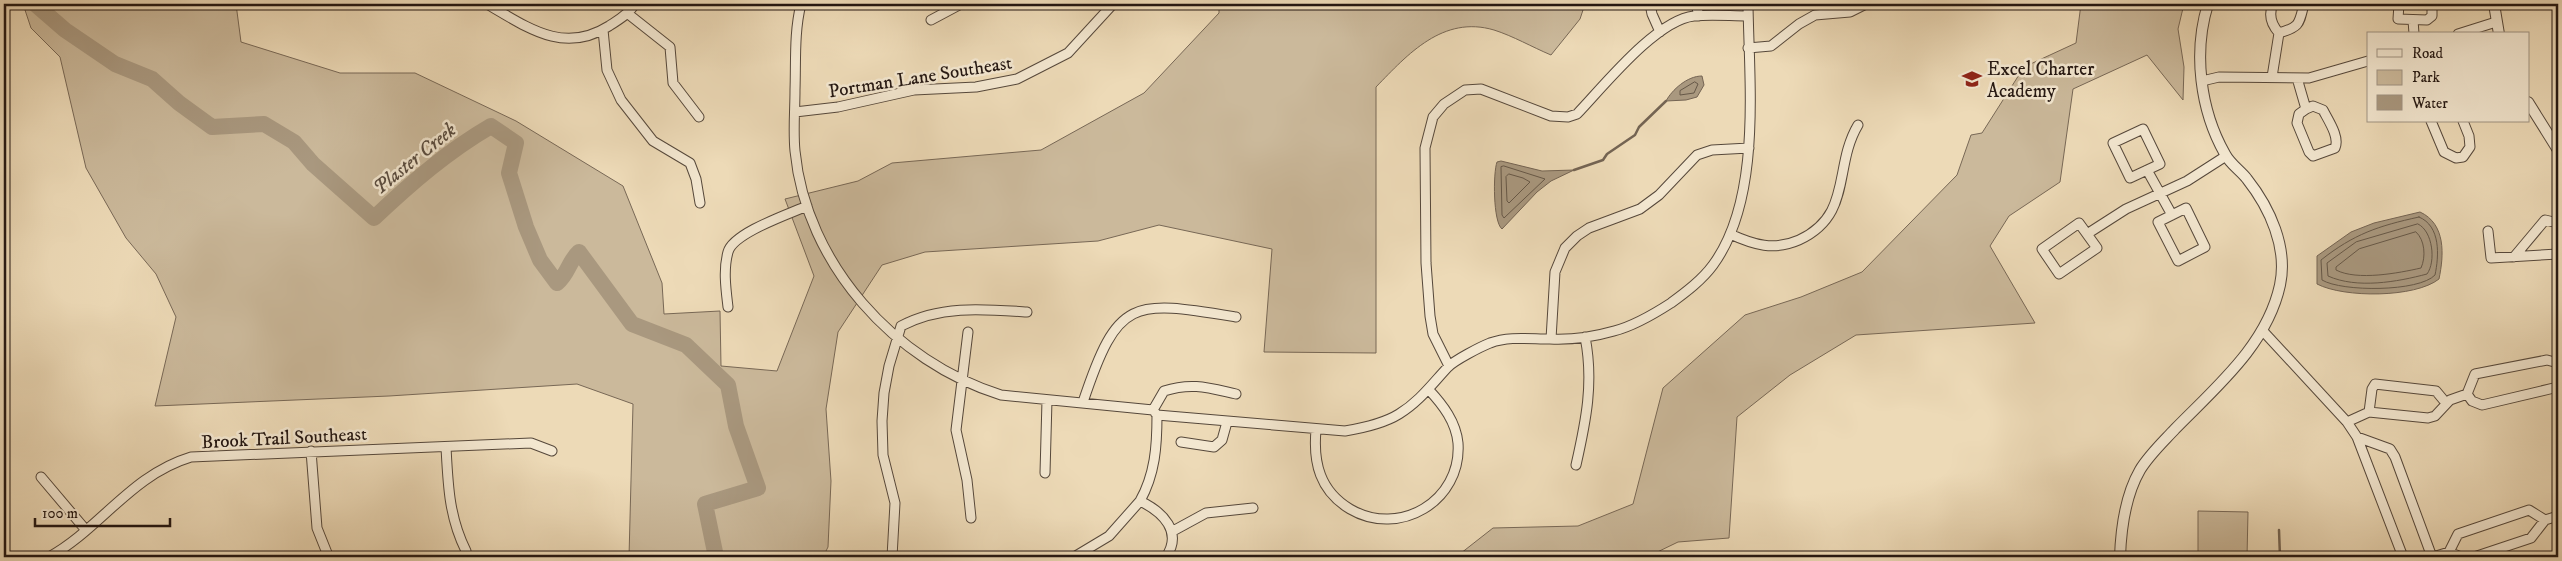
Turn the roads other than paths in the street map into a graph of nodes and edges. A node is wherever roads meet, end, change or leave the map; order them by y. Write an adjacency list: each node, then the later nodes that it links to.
1 (487, 4): 22 (street)
2 (635, 4): 16 (street)
3 (801, 4): 35 (street)
4 (961, 4): 19 (street)
5 (1113, 4): 35 (street, Portman Lane Southeast)
6 (1650, 4): 23 (street)
7 (1696, 4): 17 (street)
8 (1748, 4): 18 (street)
9 (1866, 4): 28 (street)
10 (2208, 4): 32 (street)
11 (2273, 4): 27 (street)
12 (2304, 4): 27 (street)
13 (2399, 4): 20 (street)
14 (2432, 4): 20 (street)
15 (2494, 4): 21 (street)
16 (627, 13): 22 (street); 36 (street)
17 (1699, 16): 18 (street); 23 (street)
18 (1748, 16): 28 (street)
19 (931, 20)
20 (2412, 20): 24 (street)
21 (2496, 22): 25 (street); 26 (street)
22 (603, 30): 45 (street)
23 (1660, 32): 63 (street)
24 (2414, 32)
25 (2464, 32)
26 (2498, 32)
27 (2279, 33): 30 (street)
28 (1748, 48): 40 (street)
29 (2367, 61): 31 (street)
30 (2272, 77): 31 (street); 32 (street)
31 (2297, 78): 34 (street)
32 (2202, 81): 42 (street)
33 (2530, 105): 41 (street)
34 (2306, 109): 34 (street)
35 (795, 112): 46 (street)
36 (699, 117)
37 (2431, 122): 38 (street)
38 (2463, 122)
39 (1858, 125): 50 (street)
40 (1749, 148): 50 (street); 61 (street)
41 (2558, 150)
42 (2226, 156): 44 (street); 57 (street)
43 (2147, 170): 43 (street); 44 (street)
44 (2158, 193): 47 (street); 51 (street)
45 (700, 203)
46 (808, 206): 54 (street); 60 (street)
47 (2172, 215): 47 (street)
48 (2558, 223): 53 (street)
49 (2488, 231): 53 (street)
50 (1730, 234): 59 (street)
51 (2087, 234): 51 (street)
52 (2558, 254): 53 (street)
53 (2514, 257)
54 (728, 307)
55 (1027, 312): 60 (street)
56 (1236, 317): 70 (street)
57 (2262, 330): 75 (street); 99 (street)
58 (968, 332): 64 (street)
59 (1585, 337): 61 (street); 82 (street)
60 (899, 339): 64 (street); 96 (street)
61 (1551, 339): 63 (street)
62 (2558, 363): 68 (street)
63 (1449, 366): 66 (street)
64 (963, 380): 69 (street); 88 (street)
65 (2558, 387): 68 (street)
66 (1429, 390): 76 (street); 76 (street)
67 (1236, 394): 73 (street)
68 (2467, 394): 71 (street)
69 (1047, 400): 70 (street); 83 (street)
70 (1083, 402): 73 (street)
71 (2446, 404): 72 (street); 72 (street)
72 (2369, 412): 75 (street)
73 (1155, 413): 74 (street); 85 (street)
74 (1227, 422): 76 (street); 78 (street)
75 (2347, 422): 77 (street)
76 (1316, 430)
77 (2358, 437): 100 (street); 101 (street)
78 (1181, 442)
79 (446, 447): 80 (street, Brook Trail Southeast); 81 (street, Brook Trail Southeast); 92 (street)
80 (311, 451): 90 (street, Brook Trail Southeast); 94 (street)
81 (552, 451)
82 (1576, 465)
83 (1045, 473)
84 (41, 476): 90 (street)
85 (1140, 501): 91 (street); 97 (street)
86 (1253, 508): 91 (street)
87 (2558, 516): 89 (street)
88 (971, 518)
89 (2545, 520): 93 (street); 103 (street)
90 (85, 529): 95 (street, Brook Trail Southeast)
91 (1173, 530): 98 (street)
92 (466, 551)
93 (2449, 552): 101 (street); 102 (street)
94 (327, 553)
95 (48, 557)
96 (892, 557)
97 (1074, 557)
98 (1166, 557)
99 (2120, 557)
100 (2403, 557)
101 (2432, 557)
102 (2462, 557)
103 (2474, 557)

